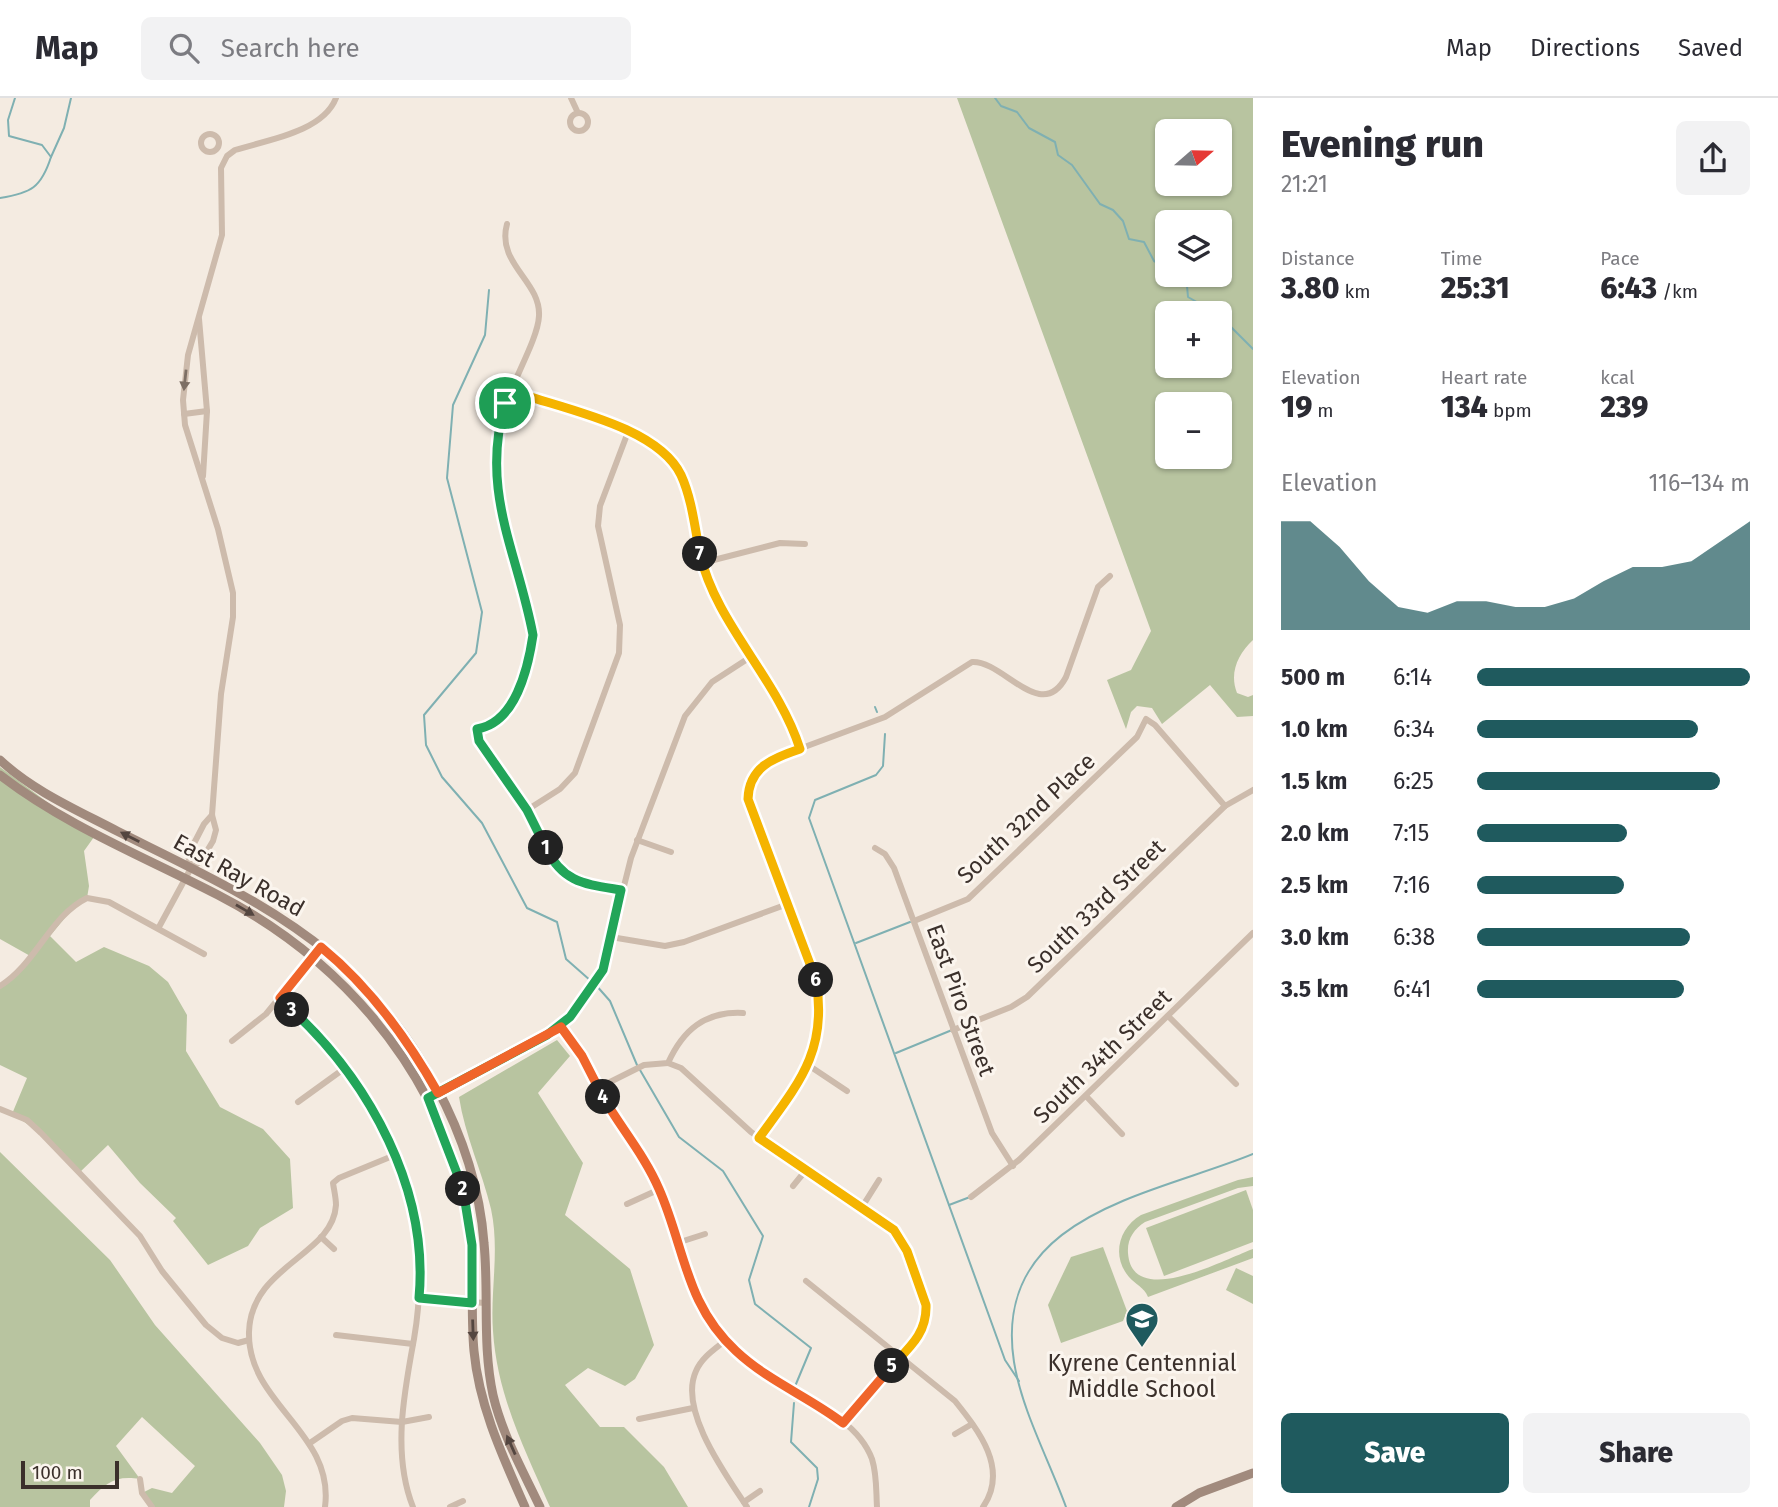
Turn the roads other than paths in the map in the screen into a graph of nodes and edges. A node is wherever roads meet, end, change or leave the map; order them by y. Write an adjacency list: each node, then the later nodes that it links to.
1 (336, 98): 5 (street)
2 (571, 98): 3 (street)
3 (578, 113)
4 (217, 149): 5 (street)
5 (228, 156): 7 (street)
6 (507, 224): 8 (street)
7 (199, 313): 9 (street); 10 (street, one-way to 10)
8 (509, 390): 11 (street); 22 (street)
9 (207, 411): 10 (street); 12 (street)
10 (184, 414): 12 (street)
11 (628, 432): 14 (street); 22 (street)
12 (204, 484): 23 (street)
13 (805, 544): 14 (street)
14 (702, 563): 16 (street)
15 (1110, 576): 17 (street)
16 (752, 656): 17 (street); 25 (street)
17 (800, 749): 31 (street)
18 (0, 760): 29 (main road, East Ray Road, one-way to 18)
19 (0, 775): 29 (main road, East Ray Road)
20 (1253, 790): 21 (street, South 33rd Street)
21 (1225, 806): 32 (street, South 32nd Place); 44 (street, South 33rd Street)
22 (527, 810): 30 (street)
23 (212, 815): 24 (street); 26 (street)
24 (196, 840): 26 (street); 29 (street)
25 (637, 840): 28 (street); 30 (street)
26 (210, 847): 29 (street)
27 (875, 848): 32 (street, East Piro Street)
28 (671, 852)
29 (187, 874): 33 (street); 36 (main road, East Ray Road); 38 (main road, East Ray Road, one-way to 38)
30 (621, 890): 35 (street)
31 (785, 905): 35 (street); 47 (street)
32 (914, 921): 44 (street, East Piro Street)
33 (159, 928): 37 (street); 39 (street)
34 (1253, 933): 42 (street, South 34th Street)
35 (611, 937): 43 (street)
36 (321, 947): 38 (street); 52 (main road, East Ray Road)
37 (204, 954)
38 (314, 957): 40 (street); 54 (main road, East Ray Road)
39 (0, 986)
40 (280, 998): 45 (street); 48 (street)
41 (743, 1013): 46 (street)
42 (1168, 1016): 49 (street); 53 (street, South 34th Street)
43 (561, 1027): 50 (street); 52 (street)
44 (953, 1030): 60 (street, East Piro Street)
45 (232, 1041)
46 (668, 1063): 50 (street); 58 (street)
47 (808, 1065): 51 (street); 58 (street)
48 (345, 1068): 55 (street); 59 (street)
49 (1236, 1084)
50 (598, 1088): 64 (street)
51 (847, 1091)
52 (438, 1093): 54 (street); 75 (main road, East Ray Road)
53 (1086, 1096): 57 (street); 60 (street, South 34th Street)
54 (428, 1098): 74 (main road, East Ray Road)
55 (298, 1102)
56 (0, 1109): 77 (street)
57 (1122, 1134)
58 (759, 1138): 61 (street)
59 (395, 1155): 69 (street); 73 (street)
60 (1013, 1166): 65 (street, South 34th Street)
61 (806, 1170): 63 (street); 67 (street)
62 (879, 1180): 67 (street)
63 (793, 1186)
64 (660, 1189): 66 (street); 70 (street)
65 (971, 1197)
66 (627, 1204)
67 (862, 1207): 80 (street)
68 (705, 1234): 70 (street)
69 (321, 1237): 71 (street); 77 (street)
70 (677, 1243): 78 (street)
71 (334, 1249)
72 (806, 1281): 80 (street)
73 (419, 1298): 74 (street); 79 (street)
74 (472, 1303): 75 (street); 98 (main road, East Ray Road, one-way to 98)
75 (485, 1303): 99 (main road, East Ray Road, one-way to 75)
76 (336, 1335): 79 (street)
77 (249, 1340): 88 (street)
78 (726, 1340): 81 (street); 85 (street)
79 (413, 1344): 84 (street)
80 (901, 1357): 85 (street); 86 (street)
81 (693, 1408): 83 (street); 93 (street)
82 (429, 1417): 84 (street)
83 (639, 1419)
84 (402, 1422): 88 (street); 96 (street)
85 (843, 1423): 100 (street)
86 (972, 1424): 87 (street); 101 (street)
87 (956, 1434)
88 (310, 1443): 95 (street)
89 (1253, 1473): 102 (main road)
90 (140, 1479): 94 (street)
91 (760, 1491): 93 (street)
92 (463, 1501): 97 (street)
93 (746, 1505)
94 (152, 1507)
95 (325, 1507)
96 (413, 1507)
97 (450, 1507)
98 (524, 1507)
99 (540, 1507)
100 (877, 1507)
101 (983, 1507)
102 (1176, 1507)

